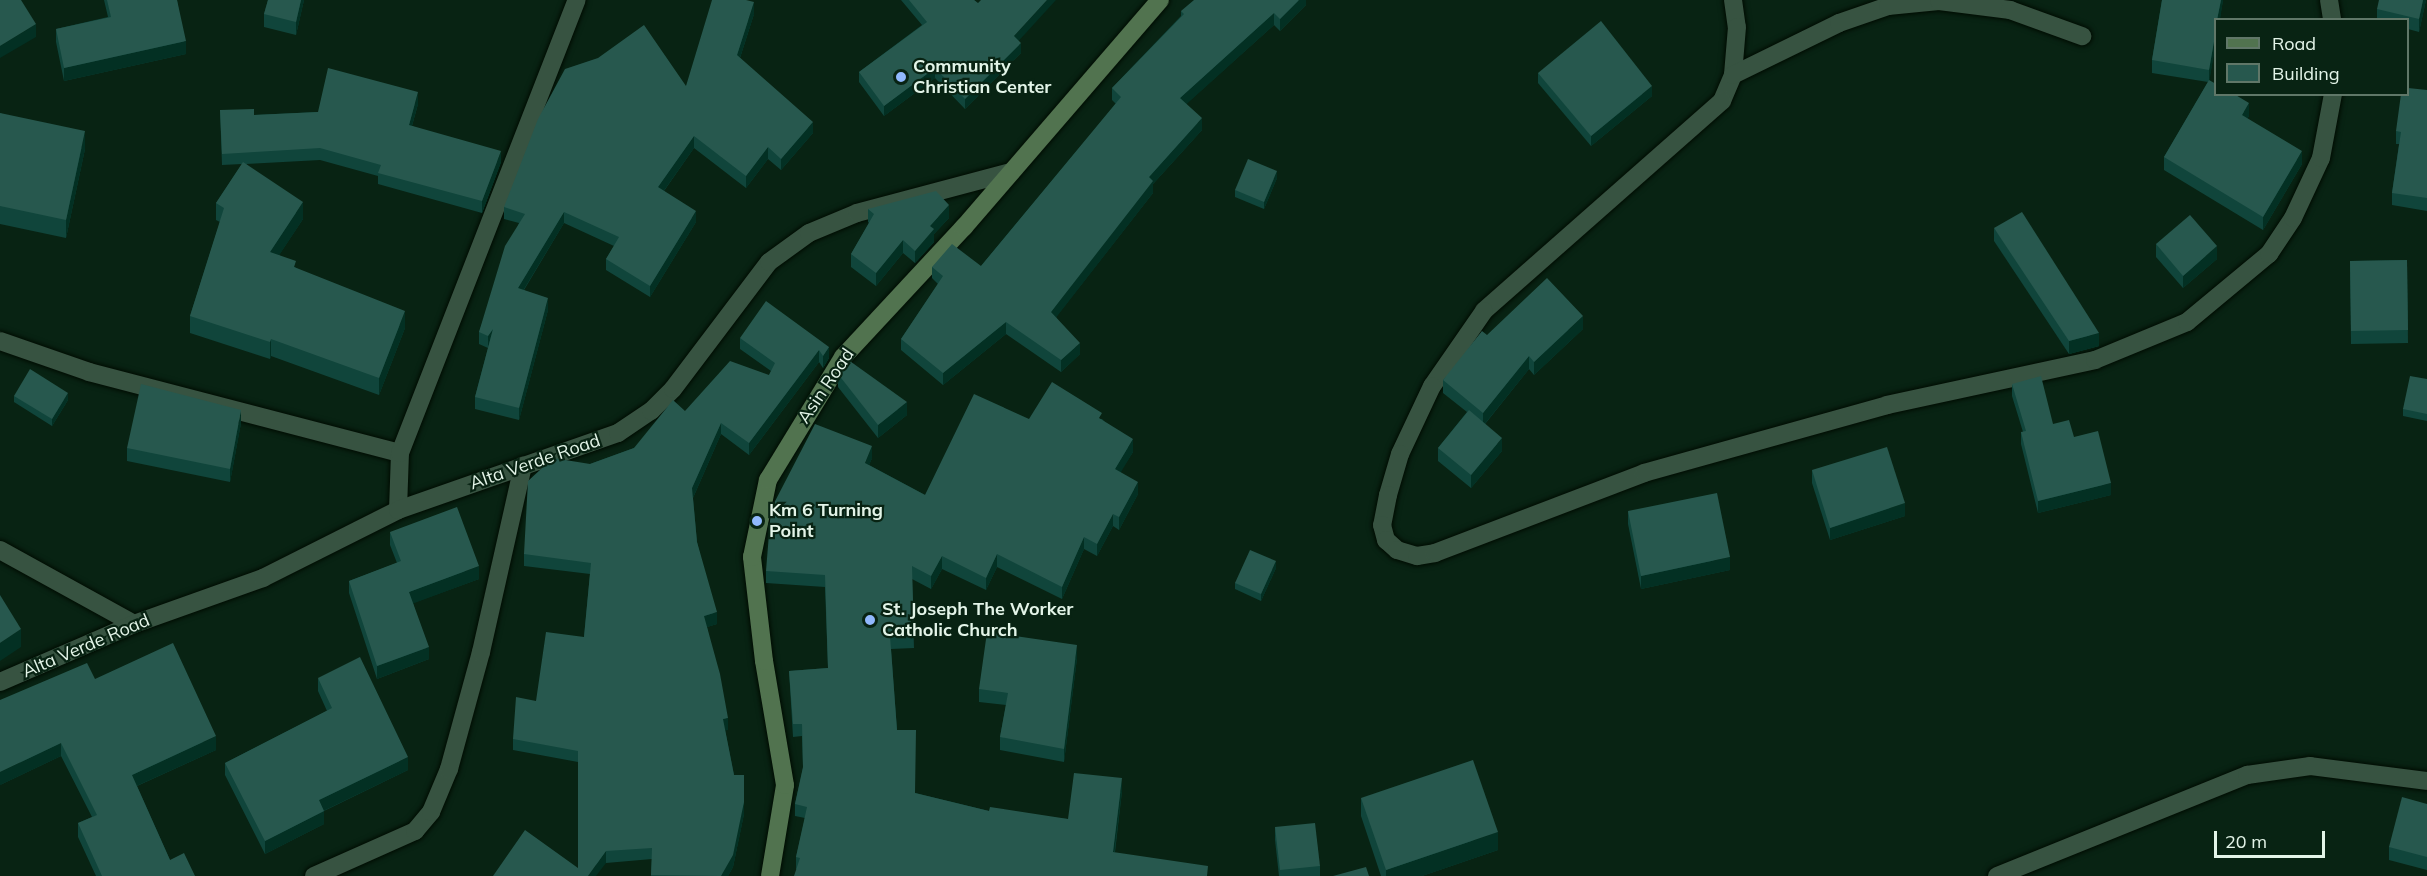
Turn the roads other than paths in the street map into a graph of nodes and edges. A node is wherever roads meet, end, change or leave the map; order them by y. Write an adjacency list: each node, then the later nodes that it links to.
1 (577, 0): 11 (street)
2 (1160, 0): 9 (main road, Asin Road)
3 (1733, 0): 7 (street)
4 (2329, 0): 5 (street)
5 (2332, 18)
6 (2082, 36): 7 (street)
7 (1733, 75): 8 (street)
8 (2333, 96)
9 (1011, 172): 12 (street, Alta Verde Road); 19 (main road, Asin Road)
10 (0, 341): 11 (street)
11 (400, 453): 13 (street)
12 (523, 465): 13 (street, Alta Verde Road); 18 (street)
13 (398, 510): 15 (street, Alta Verde Road)
14 (0, 550): 15 (street)
15 (134, 624): 16 (street, Alta Verde Road)
16 (0, 682)
17 (2427, 781): 20 (street)
18 (314, 876)
19 (770, 876)
20 (1997, 876)

